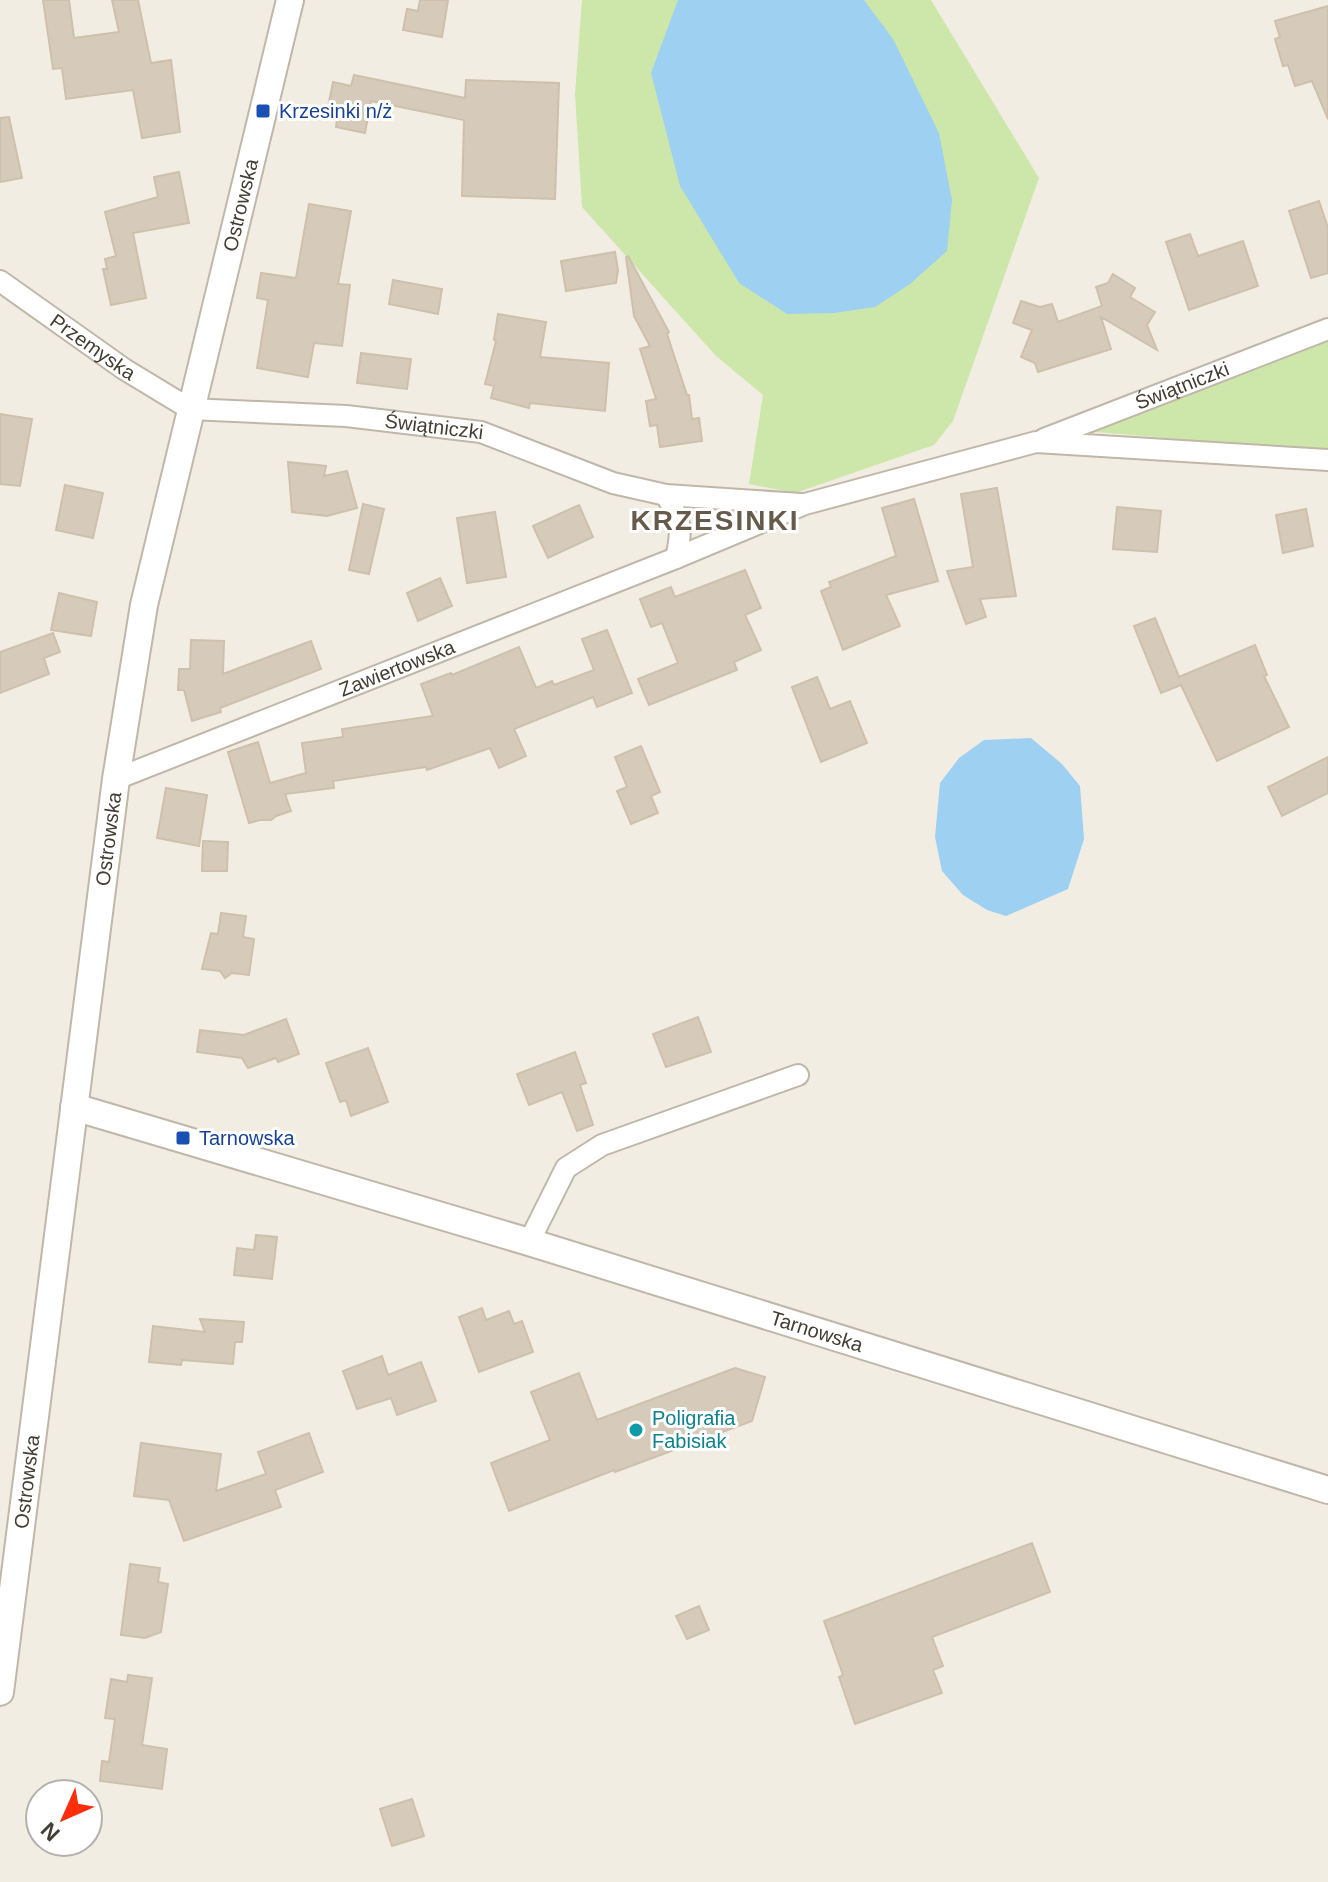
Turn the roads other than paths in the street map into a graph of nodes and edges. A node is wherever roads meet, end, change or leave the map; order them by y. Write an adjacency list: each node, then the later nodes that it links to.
1 (290, 0): 4 (street, Ostrowska)
2 (0, 281): 4 (street, Przemyska)
3 (1328, 329): 5 (street, Świątniczki)
4 (190, 409): 7 (street, Świątniczki); 10 (street, Ostrowska)
5 (1036, 442): 6 (street, Świątniczki); 8 (street, Świątniczki)
6 (1328, 460)
7 (666, 495): 8 (street, Świątniczki); 9 (street)
8 (805, 504): 9 (street, Świątniczki)
9 (676, 558): 10 (street, Zawiertowska)
10 (116, 779): 12 (street, Ostrowska)
11 (798, 1075): 13 (street)
12 (74, 1107): 13 (street, Tarnowska); 15 (street, Ostrowska)
13 (529, 1242): 14 (street, Tarnowska)
14 (1328, 1490)
15 (0, 1692)

